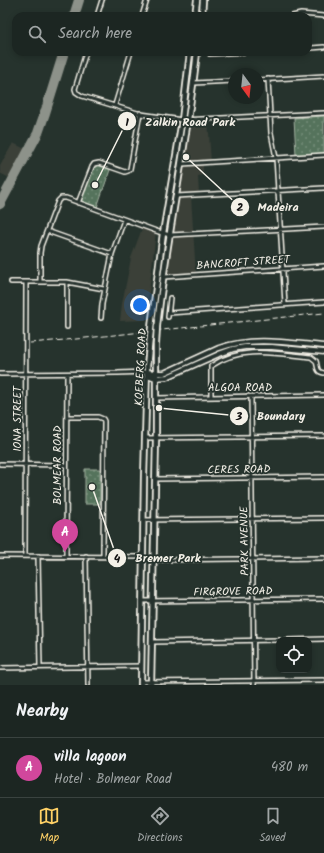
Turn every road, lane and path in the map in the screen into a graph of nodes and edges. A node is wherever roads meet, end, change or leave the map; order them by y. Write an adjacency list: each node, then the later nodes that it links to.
1 (102, 0): 5 (street)
2 (147, 0): 6 (street)
3 (197, 0): 7 (main road)
4 (204, 0): 8 (main road)
5 (98, 12)
6 (143, 12)
7 (196, 12)
8 (202, 12)
9 (312, 15): 10 (street)
10 (324, 16)
11 (312, 48): 12 (street)
12 (324, 48)
13 (85, 56): 22 (street)
14 (130, 56): 22 (street)
15 (190, 56): 26 (main road, KOEBERG ROAD)
16 (197, 56): 21 (main road, KOEBERG ROAD)
17 (324, 76): 19 (street)
18 (264, 79): 19 (street)
19 (268, 79): 25 (street)
20 (228, 81): 21 (street)
21 (194, 84): 27 (main road, KOEBERG ROAD)
22 (116, 106): 23 (street)
23 (140, 113): 26 (street); 31 (street)
24 (324, 113): 25 (street)
25 (270, 116): 27 (street); 29 (street)
26 (182, 120): 27 (street); 41 (main road, KOEBERG ROAD)
27 (189, 121): 30 (main road, KOEBERG ROAD)
28 (324, 155): 29 (street)
29 (276, 158): 30 (street); 34 (street)
30 (182, 164): 35 (main road, KOEBERG ROAD)
31 (128, 171): 32 (street); 36 (street)
32 (130, 175)
33 (324, 188): 34 (street)
34 (278, 190): 35 (street); 39 (street)
35 (176, 196): 42 (main road, KOEBERG ROAD)
36 (78, 203): 37 (street); 40 (street)
37 (124, 220): 41 (street); 43 (street)
38 (324, 227): 39 (street)
39 (280, 229): 42 (street); 45 (street)
40 (47, 231): 43 (street); 49 (street)
41 (164, 234): 42 (street); 65 (main road, KOEBERG ROAD, bridge)
42 (170, 234): 46 (main road, KOEBERG ROAD)
43 (112, 254): 51 (street)
44 (324, 266): 45 (street, BANCROFT STREET)
45 (283, 268): 46 (street, BANCROFT STREET); 54 (street)
46 (164, 277): 66 (main road, KOEBERG ROAD, bridge)
47 (11, 282): 48 (street)
48 (26, 282): 49 (street); 63 (street, IONA STREET)
49 (40, 282): 50 (street)
50 (67, 282): 51 (street); 58 (street)
51 (104, 289): 57 (street)
52 (170, 298): 55 (street)
53 (324, 302): 54 (street)
54 (285, 304): 55 (street)
55 (169, 313): 56 (street)
56 (168, 317)
57 (101, 318)
58 (66, 327)
59 (324, 346): 66 (main road)
60 (324, 352): 66 (main road)
61 (324, 373): 68 (street)
62 (0, 374): 63 (street)
63 (26, 374): 64 (street); 77 (street, IONA STREET)
64 (67, 374): 65 (street); 71 (street, BOLMEAR ROAD)
65 (146, 374): 66 (main road); 74 (main road, KOEBERG ROAD)
66 (156, 376): 70 (main road, KOEBERG ROAD)
67 (324, 395): 69 (street, ALGOA ROAD)
68 (211, 396): 69 (street, ALGOA ROAD); 70 (street, ALGOA ROAD)
69 (251, 396): 73 (street, PARK AVENUE)
70 (156, 398): 75 (main road, KOEBERG ROAD)
71 (67, 417): 78 (street, BOLMEAR ROAD); 91 (street)
72 (324, 436): 73 (street)
73 (252, 437): 75 (street); 80 (street, PARK AVENUE)
74 (145, 438): 75 (street); 84 (main road, KOEBERG ROAD)
75 (156, 438): 81 (main road, KOEBERG ROAD)
76 (0, 464): 77 (street)
77 (25, 464): 78 (street); 87 (street, IONA STREET)
78 (66, 465): 89 (street, BOLMEAR ROAD)
79 (324, 477): 80 (street, CERES ROAD)
80 (252, 478): 81 (street, CERES ROAD); 82 (street, PARK AVENUE)
81 (155, 479): 85 (main road, KOEBERG ROAD)
82 (253, 518): 83 (street); 85 (street); 93 (street, PARK AVENUE)
83 (324, 518)
84 (144, 520): 85 (street); 92 (main road, KOEBERG ROAD)
85 (154, 520): 95 (main road, KOEBERG ROAD)
86 (0, 556): 87 (street)
87 (25, 556): 88 (street)
88 (38, 556): 89 (street); 106 (street)
89 (66, 556): 90 (street)
90 (86, 556): 91 (street); 107 (street)
91 (103, 556): 92 (street)
92 (143, 556): 98 (main road, KOEBERG ROAD)
93 (253, 558): 94 (street); 95 (street); 97 (street, PARK AVENUE)
94 (324, 558)
95 (154, 560): 99 (main road, KOEBERG ROAD)
96 (324, 599): 97 (street, FIRGROVE ROAD)
97 (254, 600): 99 (street, FIRGROVE ROAD); 103 (street, PARK AVENUE)
98 (142, 601): 99 (street, FIRGROVE ROAD); 105 (main road, KOEBERG ROAD)
99 (152, 601): 104 (main road, KOEBERG ROAD)
100 (312, 639): 101 (street)
101 (324, 639)
102 (276, 640): 103 (street)
103 (254, 641): 104 (street); 109 (street, PARK AVENUE)
104 (152, 642): 112 (main road, KOEBERG ROAD)
105 (141, 666): 107 (street); 111 (main road, KOEBERG ROAD)
106 (40, 667): 107 (street); 108 (street)
107 (88, 667): 113 (street)
108 (0, 668)
109 (254, 680): 110 (street); 112 (street); 114 (street, PARK AVENUE)
110 (324, 680)
111 (141, 684): 112 (street)
112 (151, 684)
113 (88, 685)
114 (254, 685)

